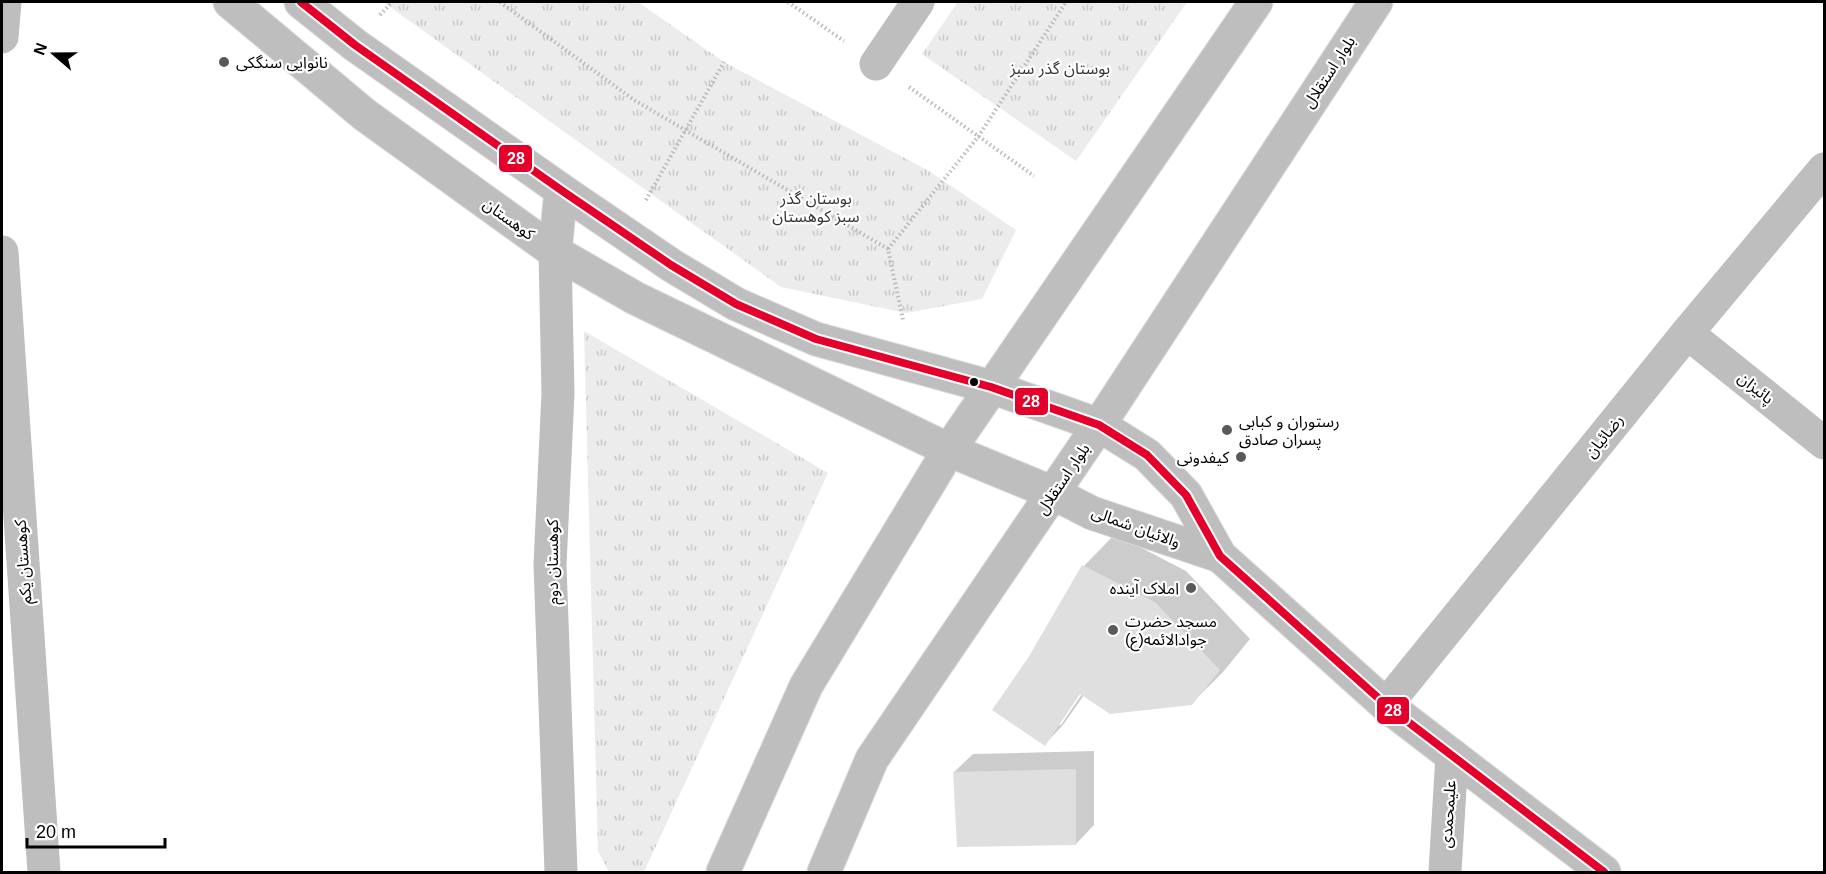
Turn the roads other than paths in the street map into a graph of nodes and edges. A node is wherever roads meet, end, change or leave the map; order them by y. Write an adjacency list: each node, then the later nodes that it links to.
1 (6, 2): 7 (main road)
2 (230, 2): 12 (main road, کوهستان)
3 (302, 2): 10 (main road)
4 (918, 2): 8 (main road)
5 (1256, 2): 14 (main road)
6 (1376, 2): 15 (main road, بلوار استقلال)
7 (2, 38)
8 (876, 64)
9 (1824, 169): 13 (main road, رضائیان)
10 (561, 190): 12 (main road, کوهستان دوم); 14 (main road)
11 (2, 252): 22 (main road, کوهستان یکم)
12 (555, 252): 17 (main road, کوهستان); 23 (main road, کوهستان دوم)
13 (1687, 333): 16 (main road, پائیزان); 20 (main road, رضائیان)
14 (991, 387): 15 (main road, والائیان شمالی); 17 (main road)
15 (1099, 425): 18 (main road, بلوار استقلال); 19 (main road, والائیان شمالی)
16 (1824, 443)
17 (950, 450): 18 (main road, والائیان شمالی); 24 (main road)
18 (1053, 493): 19 (main road, والائیان شمالی); 25 (main road, بلوار استقلال)
19 (1220, 556): 20 (main road, والائیان شمالی)
20 (1386, 705): 21 (main road, والائیان شمالی)
21 (1452, 755): 26 (main road, علیمحمدی); 27 (main road, والائیان شمالی)
22 (44, 873)
23 (561, 873)
24 (723, 873)
25 (824, 873)
26 (1444, 873)
27 (1604, 873)

